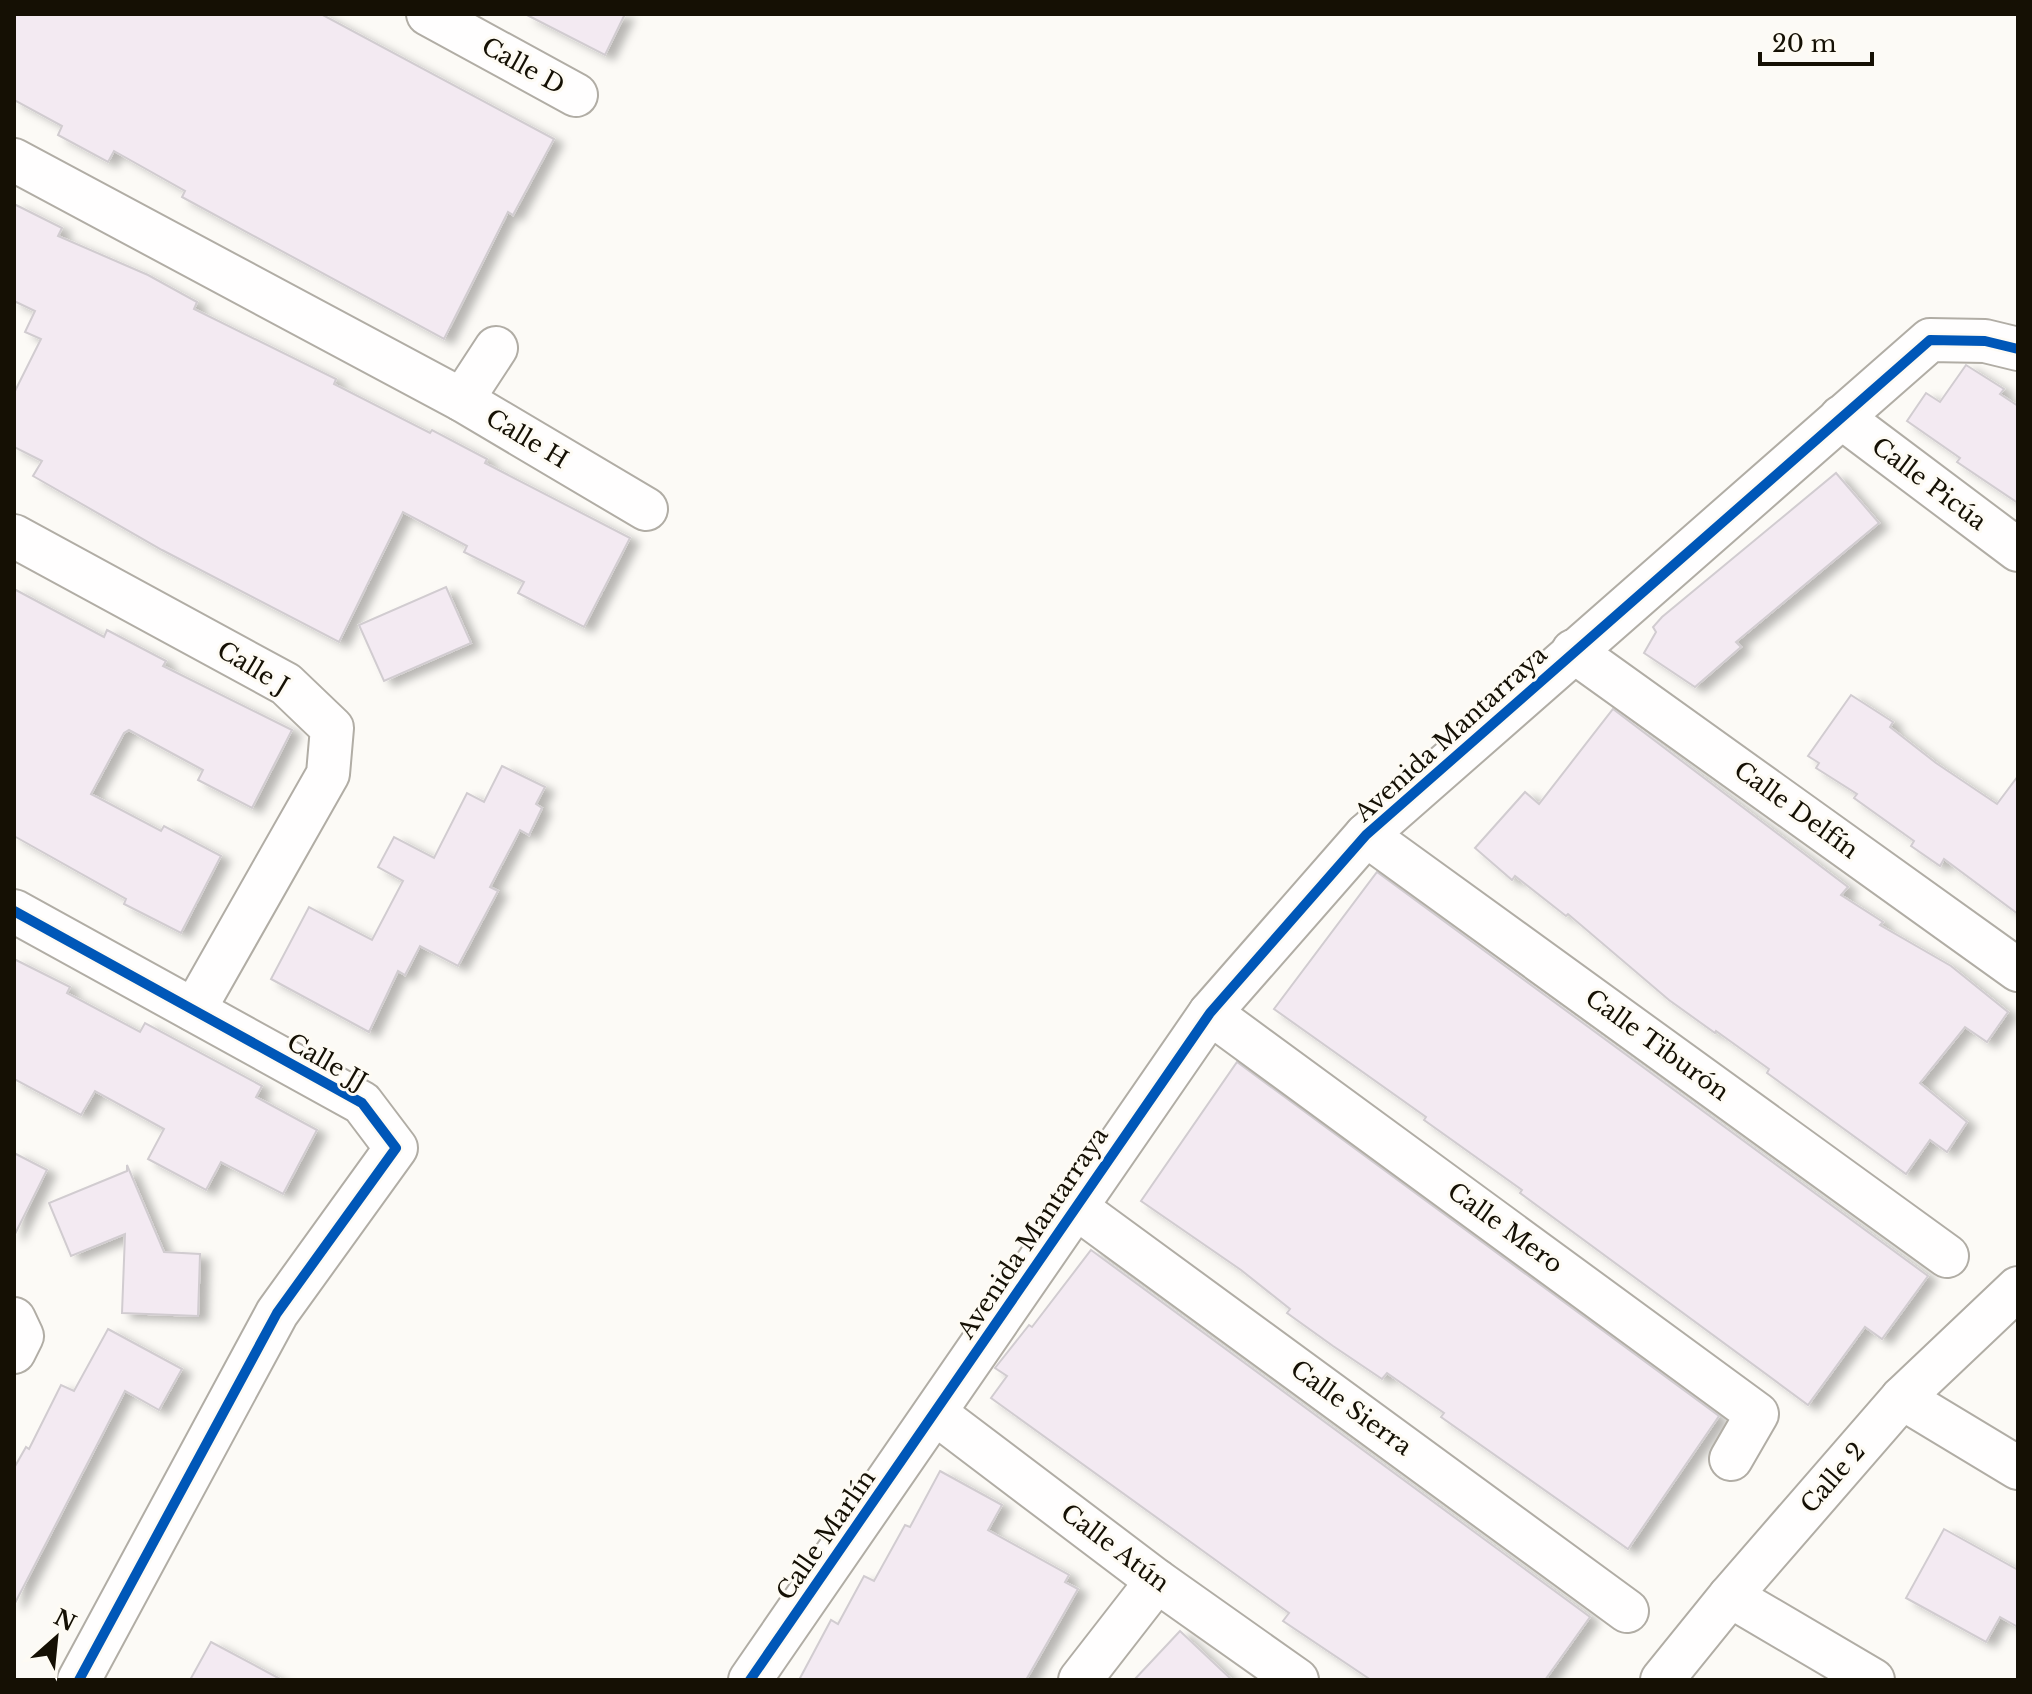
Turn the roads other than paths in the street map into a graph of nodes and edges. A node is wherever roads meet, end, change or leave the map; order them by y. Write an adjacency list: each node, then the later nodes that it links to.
1 (428, 14): 2 (street, Calle D)
2 (576, 95)
3 (14, 160): 6 (street)
4 (496, 348): 6 (street, Calle H)
5 (2018, 349): 7 (street, Avenida Mantarraya)
6 (462, 400): 8 (street, Calle H)
7 (1841, 417): 10 (street, Calle Picúa); 11 (street, Avenida Mantarraya)
8 (646, 509)
9 (14, 536): 15 (street, Calle J)
10 (2018, 550)
11 (1573, 651): 12 (street, Avenida Mantarraya); 14 (street, Calle Delfín)
12 (1366, 835): 16 (street, Avenida Mantarraya); 18 (street, Calle Tiburón)
13 (14, 911): 15 (street, Calle JJ)
14 (2018, 970)
15 (194, 1010): 29 (street, Calle JJ)
16 (1210, 1013): 17 (street, Avenida Mantarraya); 24 (street, Calle Mero)
17 (1074, 1206): 23 (street, Avenida Mantarraya); 28 (street, Calle Sierra)
18 (1947, 1256)
19 (2018, 1288): 22 (street, Calle 2)
20 (14, 1319): 21 (street)
21 (14, 1352)
22 (1902, 1398): 25 (street); 27 (street, Calle 2)
23 (935, 1413): 26 (street, Calle Atún); 30 (street, Calle Marlín)
24 (1731, 1459)
25 (2018, 1468)
26 (1157, 1581): 31 (street); 32 (street, Calle Atún)
27 (1730, 1596): 33 (street, Calle 2); 34 (street)
28 (1627, 1611)
29 (79, 1680)
30 (750, 1680)
31 (1080, 1680)
32 (1297, 1680)
33 (1662, 1680)
34 (1873, 1680)

